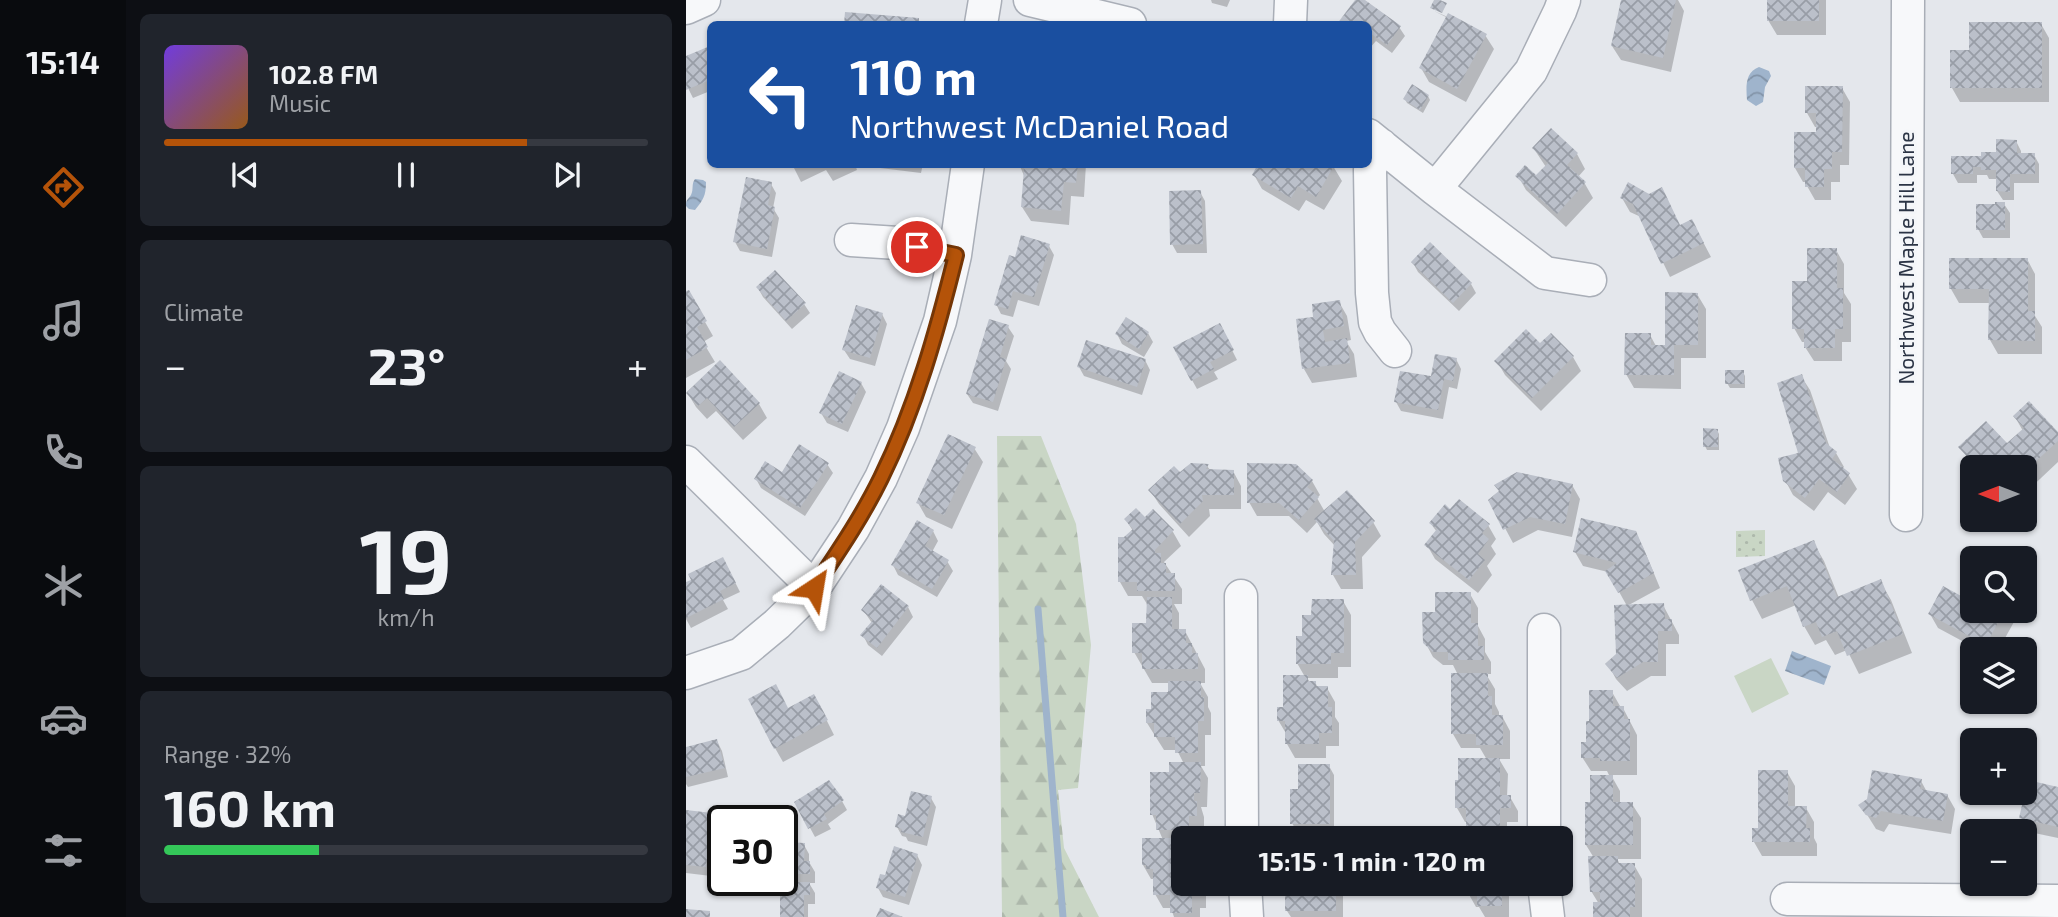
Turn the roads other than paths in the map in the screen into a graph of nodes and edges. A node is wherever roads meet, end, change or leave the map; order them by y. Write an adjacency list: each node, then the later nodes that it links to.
1 (704, 0): 7 (street)
2 (985, 0): 8 (street)
3 (1030, 0): 9 (street)
4 (1291, 0): 10 (street)
5 (1564, 0): 15 (street)
6 (1908, 0): 21 (street, Northwest Maple Hill Lane)
7 (686, 8)
8 (982, 21)
9 (1118, 21)
10 (1290, 21)
11 (1375, 140): 12 (street); 15 (street)
12 (1372, 162)
13 (967, 168): 17 (street)
14 (1370, 168): 19 (street)
15 (1435, 189): 18 (street)
16 (851, 240): 17 (street)
17 (956, 255): 22 (street)
18 (1590, 280)
19 (1395, 351)
20 (686, 462): 22 (street)
21 (1906, 516)
22 (814, 588): 25 (street)
23 (1241, 596): 26 (street)
24 (1544, 630): 27 (street)
25 (686, 673)
26 (1242, 826)
27 (1544, 826)
28 (1246, 896): 32 (street)
29 (1545, 896): 33 (street)
30 (1787, 899): 31 (street)
31 (2058, 901)
32 (1247, 917)
33 (1548, 917)

